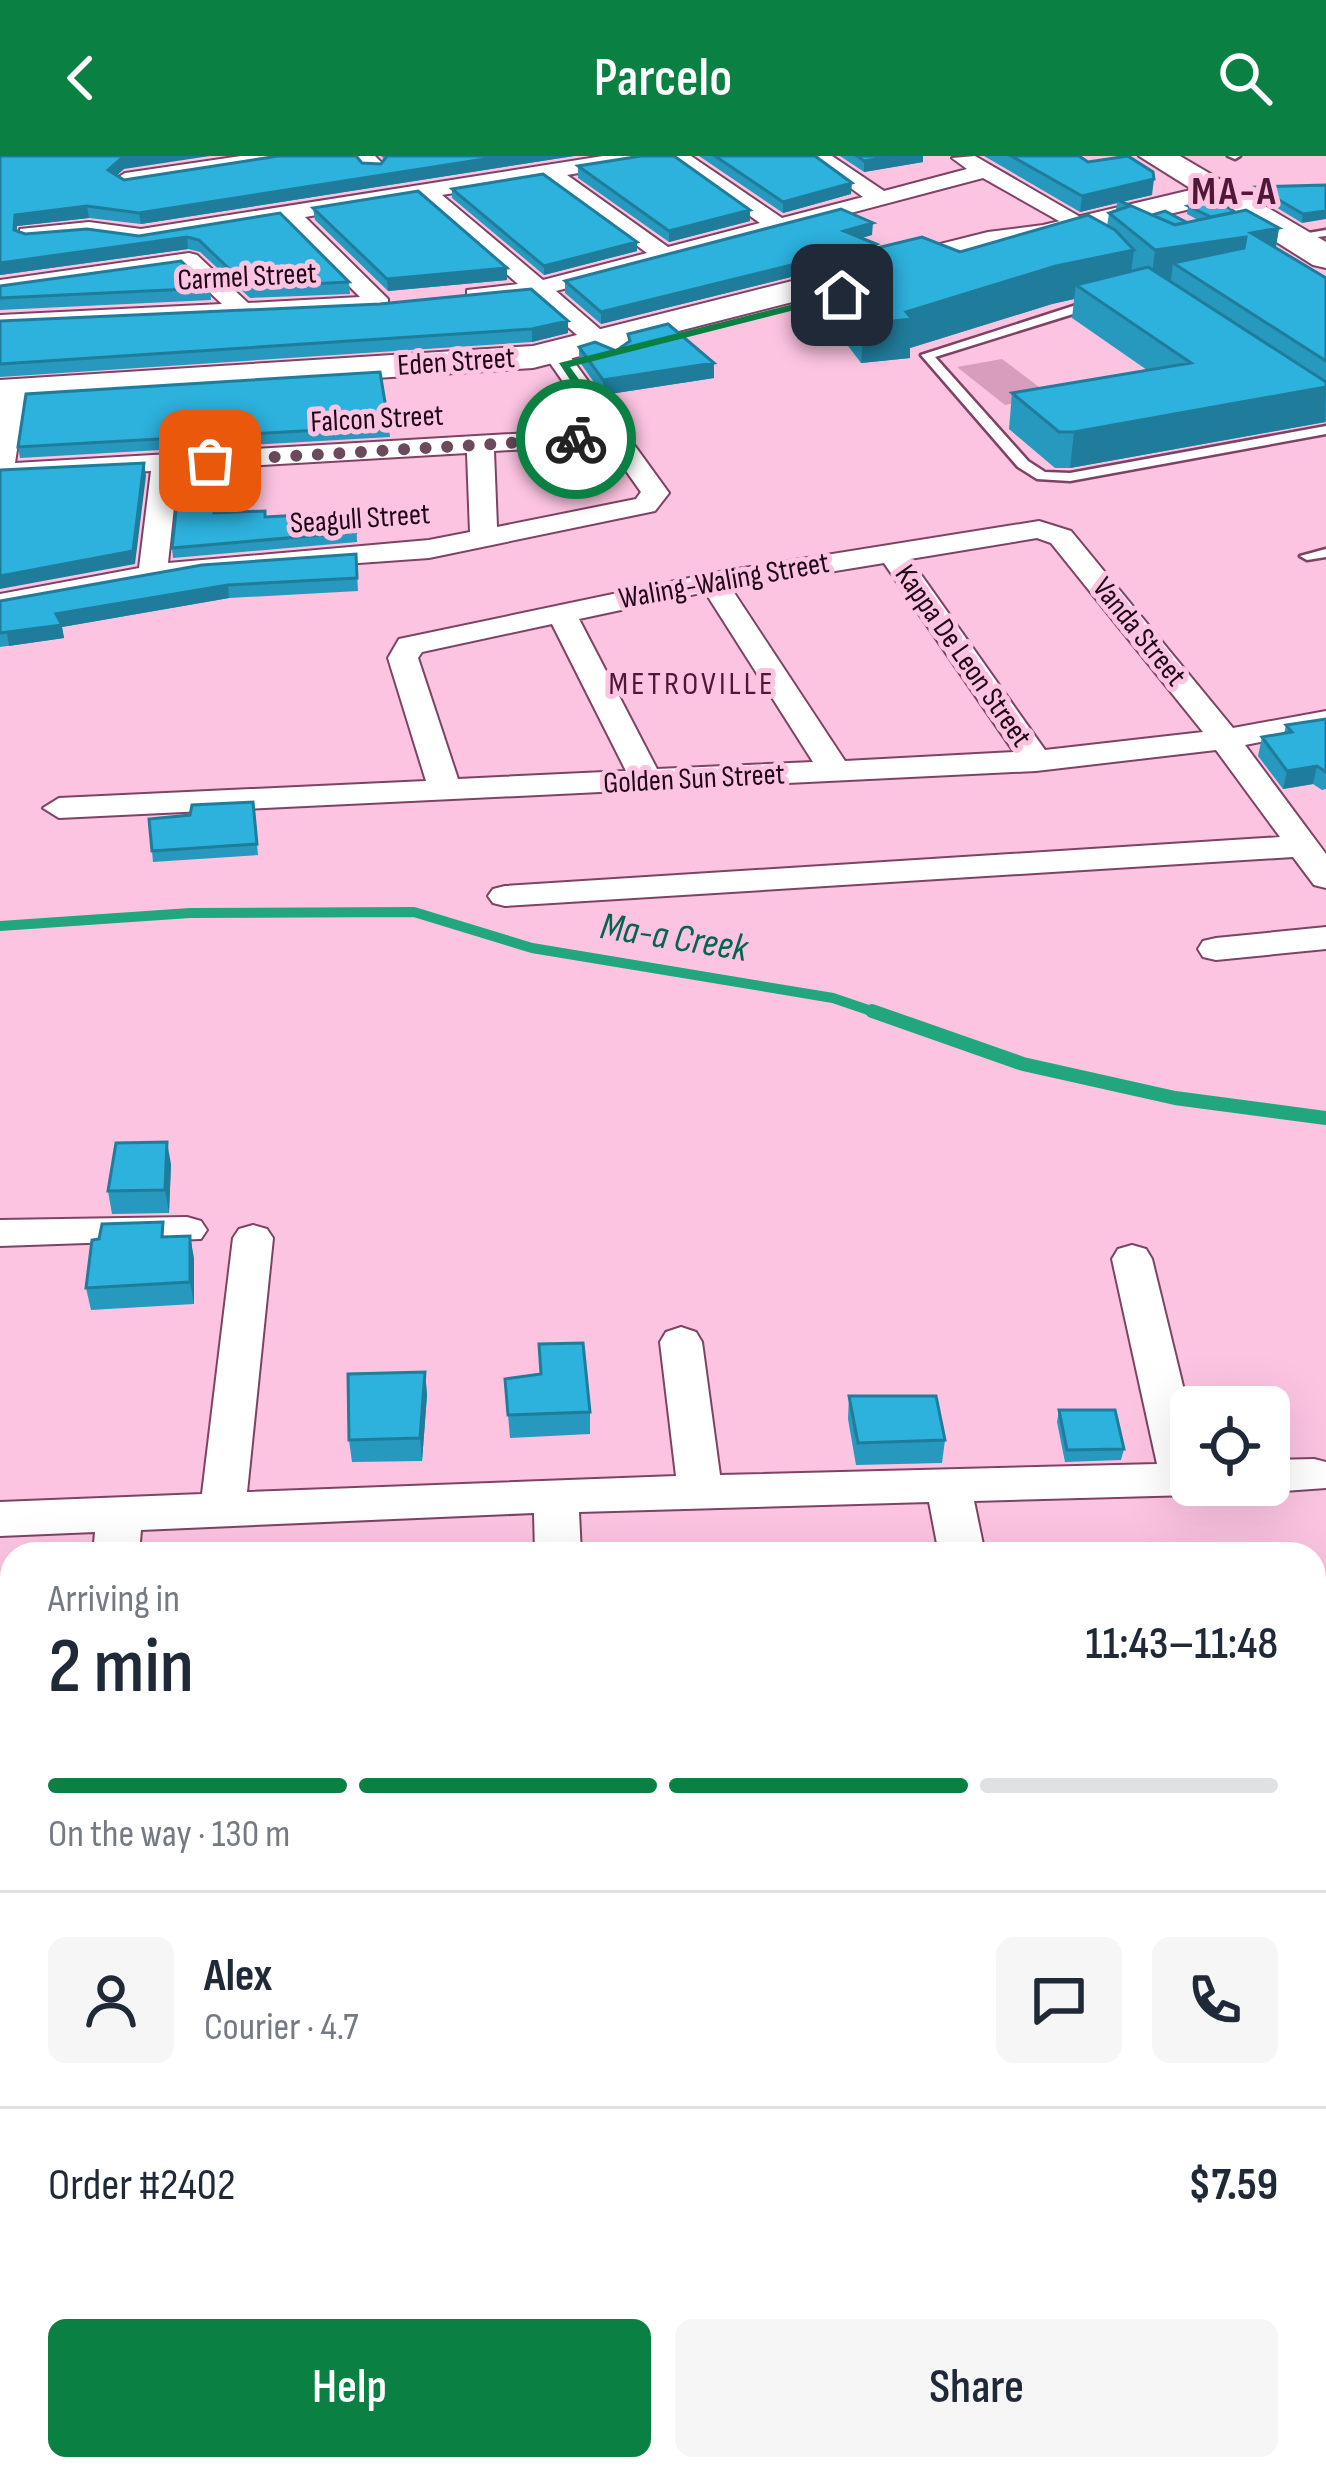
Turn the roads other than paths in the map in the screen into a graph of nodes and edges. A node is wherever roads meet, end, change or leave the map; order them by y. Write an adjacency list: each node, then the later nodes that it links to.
1 (283, 156): 9 (street)
2 (644, 156): 7 (street)
3 (677, 156): 14 (street)
4 (818, 156): 12 (street)
5 (959, 156): 8 (street)
6 (1156, 156): 11 (main road)
7 (548, 171): 10 (street); 18 (street)
8 (986, 171): 12 (street); 15 (street)
9 (125, 180)
10 (425, 191): 13 (street); 21 (street)
11 (1216, 193): 15 (main road, Eden Street); 17 (main road)
12 (879, 198): 14 (street)
13 (289, 213): 16 (street); 24 (street, Carmel Street)
14 (777, 225): 18 (street)
15 (1084, 229): 26 (main road, Eden Street)
16 (28, 233)
17 (1289, 233): 19 (main road)
18 (664, 255): 21 (street)
19 (1326, 257)
20 (0, 287): 24 (street)
21 (536, 289): 23 (street); 26 (street)
22 (1119, 297): 29 (lane)
23 (447, 298)
24 (242, 310): 25 (street, Carmel Street)
25 (0, 322)
26 (607, 348): 27 (main road, Eden Street)
27 (559, 359): 28 (main road, Eden Street); 30 (street)
28 (6, 395): 33 (street)
29 (1326, 430)
30 (614, 436): 31 (street, Falcon Street); 35 (street, Seagull Street)
31 (480, 446): 32 (street, Falcon Street); 35 (street)
32 (165, 464): 33 (street, Falcon Street); 39 (street)
33 (0, 471)
34 (1048, 530): 36 (street, Waling-Waling Street); 44 (street, Vanda Street)
35 (484, 538): 39 (street, Seagull Street)
36 (890, 551): 40 (street, Waling-Waling Street); 45 (street, Kappa De Leon Street)
37 (1326, 553): 38 (lane)
38 (1307, 556)
39 (153, 572): 41 (street, Seagull Street)
40 (713, 582): 42 (street, Waling-Waling Street); 46 (street)
41 (0, 603)
42 (562, 612): 47 (street); 48 (street, Waling-Waling Street)
43 (1326, 720): 44 (street, Golden Sun Street)
44 (1226, 739): 45 (street, Golden Sun Street); 50 (street, Vanda Street)
45 (1036, 761): 46 (street, Golden Sun Street)
46 (836, 772): 47 (street, Golden Sun Street)
47 (646, 781): 48 (street, Golden Sun Street)
48 (445, 790): 49 (street, Golden Sun Street)
49 (59, 808)
50 (1304, 846): 51 (street, Vanda Street); 52 (street)
51 (1326, 878)
52 (505, 896)
53 (1326, 938): 54 (street)
54 (1216, 949)
55 (187, 1230): 56 (street)
56 (0, 1233)
57 (253, 1238): 67 (street)
58 (1132, 1259): 60 (street)
59 (681, 1342): 65 (street)
60 (1170, 1411)
61 (1314, 1475): 62 (street)
62 (1290, 1476)
63 (1170, 1479): 64 (street)
64 (948, 1485): 65 (street); 71 (street)
65 (700, 1492): 66 (street)
66 (556, 1496): 67 (street); 70 (street)
67 (223, 1508): 69 (street)
68 (0, 1519): 69 (street)
69 (118, 1534)
70 (558, 1542)
71 (960, 1542)

